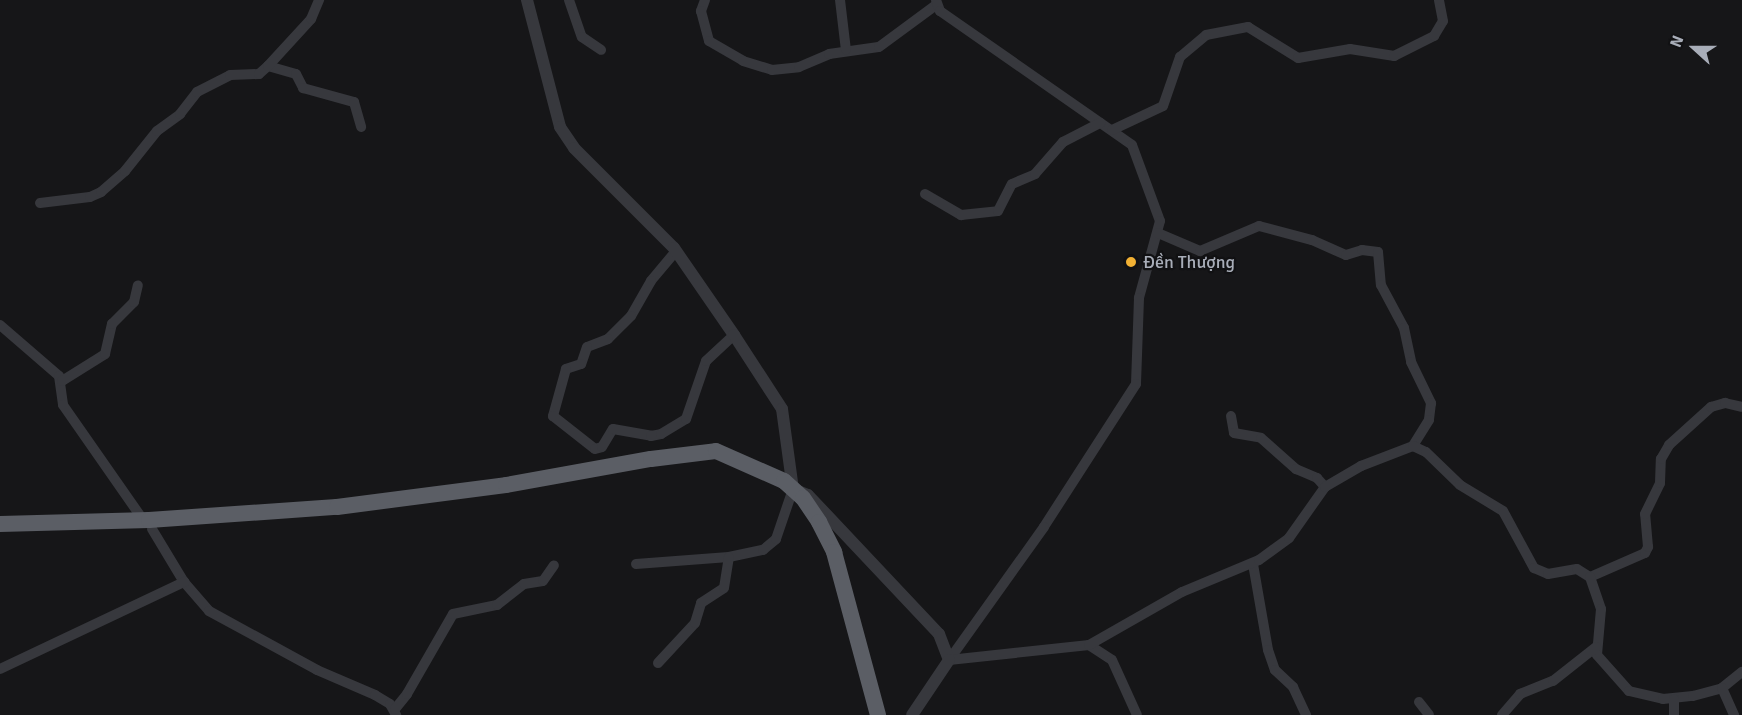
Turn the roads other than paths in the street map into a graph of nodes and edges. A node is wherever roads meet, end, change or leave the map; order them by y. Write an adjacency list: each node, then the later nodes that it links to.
1 (319, 0): 10 (street)
2 (527, 0): 17 (street)
3 (569, 0): 8 (street)
4 (705, 0): 9 (street)
5 (840, 0): 9 (street)
6 (1439, 0): 13 (street)
7 (936, 3): 9 (street); 11 (street)
8 (601, 50)
9 (846, 50)
10 (268, 66): 12 (street); 15 (street)
11 (1100, 123): 13 (street); 14 (street)
12 (362, 128)
13 (1112, 130): 16 (street)
14 (926, 194)
15 (40, 203)
16 (1158, 233): 24 (street); 39 (street)
17 (676, 251): 20 (street); 20 (street)
18 (138, 285): 21 (street)
19 (0, 325): 21 (street)
20 (734, 335): 26 (street)
21 (62, 381): 28 (street)
22 (1742, 407): 35 (street)
23 (1231, 416): 25 (street)
24 (1413, 446): 25 (street); 35 (street)
25 (1325, 487): 33 (street)
26 (793, 489): 28 (highway); 30 (highway); 31 (street); 39 (street)
27 (0, 524): 28 (highway)
28 (148, 525): 29 (highway); 36 (street)
29 (0, 533)
30 (826, 542): 47 (highway); 48 (highway)
31 (729, 557): 32 (street); 40 (street)
32 (636, 564)
33 (1253, 564): 37 (street); 51 (street)
34 (554, 566): 46 (street)
35 (1590, 577): 38 (street)
36 (184, 582): 41 (street); 46 (street)
37 (1089, 645): 39 (street); 50 (street)
38 (1596, 647): 44 (street); 53 (street)
39 (949, 660): 49 (street)
40 (658, 663)
41 (0, 669)
42 (1742, 672): 43 (street)
43 (1722, 688): 44 (street); 55 (street)
44 (1674, 699): 54 (street)
45 (1419, 702): 52 (street)
46 (395, 712)
47 (871, 715)
48 (878, 715)
49 (912, 715)
50 (1137, 715)
51 (1306, 715)
52 (1429, 715)
53 (1502, 715)
54 (1674, 715)
55 (1734, 715)

